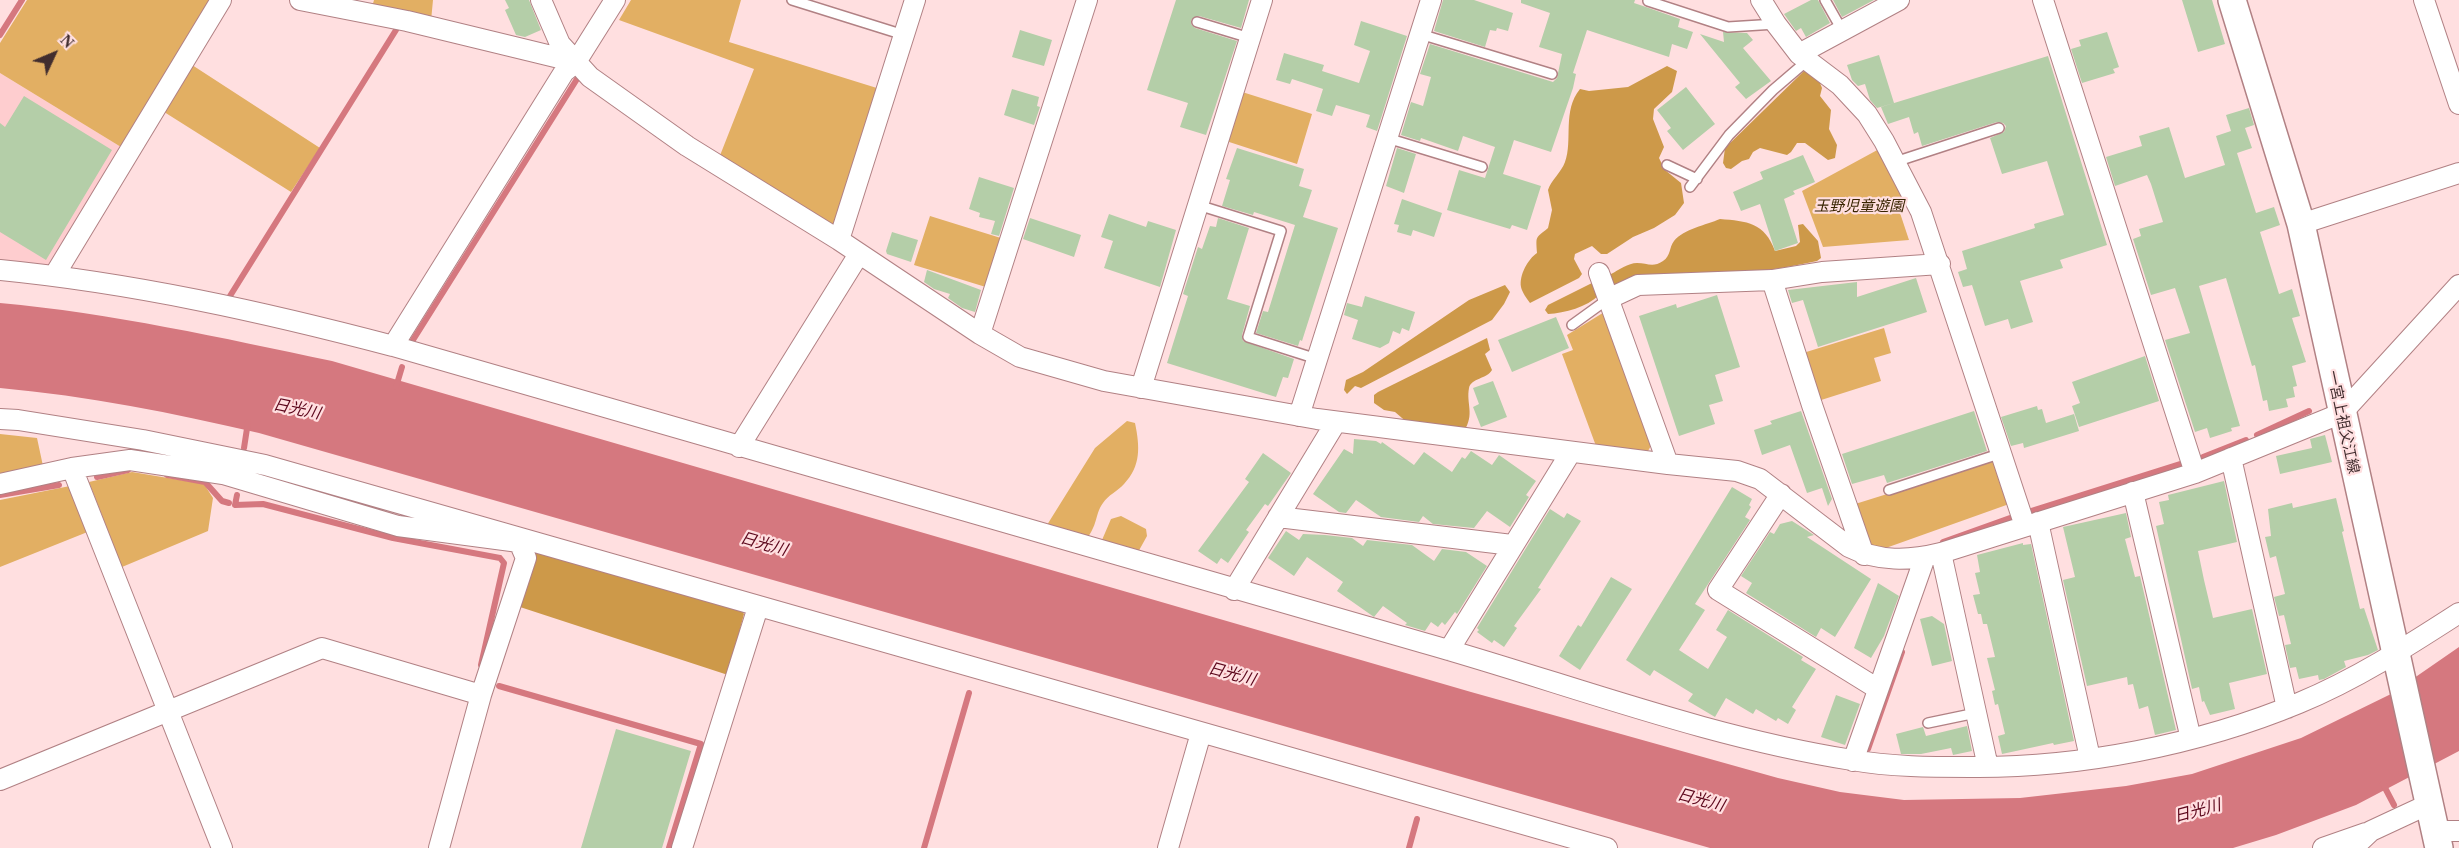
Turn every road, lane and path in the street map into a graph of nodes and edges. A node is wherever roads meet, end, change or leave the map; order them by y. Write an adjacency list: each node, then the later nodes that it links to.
1 (221, 0): 42 (street)
2 (300, 0): 24 (street)
3 (541, 0): 24 (street)
4 (615, 0): 24 (street)
5 (792, 0): 21 (lane)
6 (915, 0): 21 (street)
7 (1087, 0): 47 (street)
8 (1262, 0): 22 (street)
9 (1431, 0): 20 (street)
10 (1761, 0): 18 (street)
11 (1825, 0): 19 (lane)
12 (1899, 0): 19 (street)
13 (2043, 0): 61 (street)
14 (2232, 0): 36 (main road, 一宮上祖父江線)
15 (2424, 0): 26 (street)
16 (1648, 1): 18 (lane)
17 (1197, 22): 22 (lane)
18 (1776, 24): 23 (street)
19 (1842, 30): 23 (street)
20 (1420, 34): 25 (lane); 28 (street)
21 (904, 35): 37 (street)
22 (1250, 39): 35 (street)
23 (1803, 57): 29 (street); 33 (lane)
24 (576, 62): 37 (street); 48 (street)
25 (1552, 74)
26 (2459, 104)
27 (1998, 128): 29 (lane)
28 (1387, 138): 31 (lane); 49 (street)
29 (1895, 162): 39 (street)
30 (1667, 165): 33 (lane)
31 (1482, 168)
32 (2459, 173): 36 (street)
33 (1697, 179): 34 (lane)
34 (1690, 187)
35 (1198, 205): 49 (lane); 50 (street)
36 (2301, 224): 51 (main road, 一宮上祖父江線)
37 (839, 240): 38 (street)
38 (859, 254): 47 (street); 55 (street)
39 (1940, 264): 43 (street); 57 (street)
40 (0, 270): 42 (street)
41 (1599, 273): 45 (street)
42 (54, 276): 48 (street)
43 (1772, 280): 45 (street); 69 (street)
44 (2459, 285): 51 (street)
45 (1608, 299): 46 (lane); 59 (street)
46 (1572, 325)
47 (980, 334): 50 (street)
48 (393, 346): 55 (street)
49 (1317, 359): 52 (street)
50 (1140, 388): 52 (street)
51 (2342, 413): 58 (street); 75 (main road, 一宮上祖父江線)
52 (1299, 416): 54 (street)
53 (0, 419): 72 (street)
54 (1336, 422): 56 (street); 66 (street)
55 (739, 447): 71 (street)
56 (1570, 452): 59 (street); 68 (street)
57 (2002, 453): 63 (lane); 67 (street)
58 (2231, 458): 61 (street); 78 (street)
59 (1668, 464): 65 (street)
60 (72, 468): 62 (street); 77 (street); 79 (street)
61 (2195, 473): 64 (street)
62 (0, 484)
63 (1889, 490)
64 (2133, 492): 67 (street); 83 (street)
65 (1781, 494): 69 (street); 76 (street)
66 (1278, 516): 68 (street); 71 (street)
67 (2032, 524): 70 (street); 84 (street)
68 (1512, 545): 74 (street)
69 (1864, 555): 70 (street)
70 (1933, 555): 76 (street); 80 (street)
71 (1234, 590): 74 (street)
72 (758, 607): 82 (street); 93 (street)
73 (2459, 613): 75 (street)
74 (1449, 650): 85 (street)
75 (2396, 656): 78 (street); 88 (main road, 一宮上祖父江線)
76 (1878, 689): 85 (street)
77 (481, 695): 79 (street); 92 (street)
78 (2287, 708): 83 (street)
79 (167, 712): 87 (street); 91 (street)
80 (1976, 713): 81 (lane); 86 (street)
81 (1928, 723)
82 (1201, 733): 94 (street); 95 (street)
83 (2191, 739): 84 (street)
84 (2090, 758): 86 (street)
85 (1853, 761): 86 (street)
86 (1988, 767)
87 (0, 780)
88 (2428, 800): 89 (street); 90 (main road, 一宮上祖父江線)
89 (2371, 831): 96 (street); 97 (street)
90 (2444, 837)
91 (222, 848)
92 (439, 848)
93 (682, 848)
94 (1168, 848)
95 (1607, 848)
96 (2323, 848)
97 (2353, 848)

